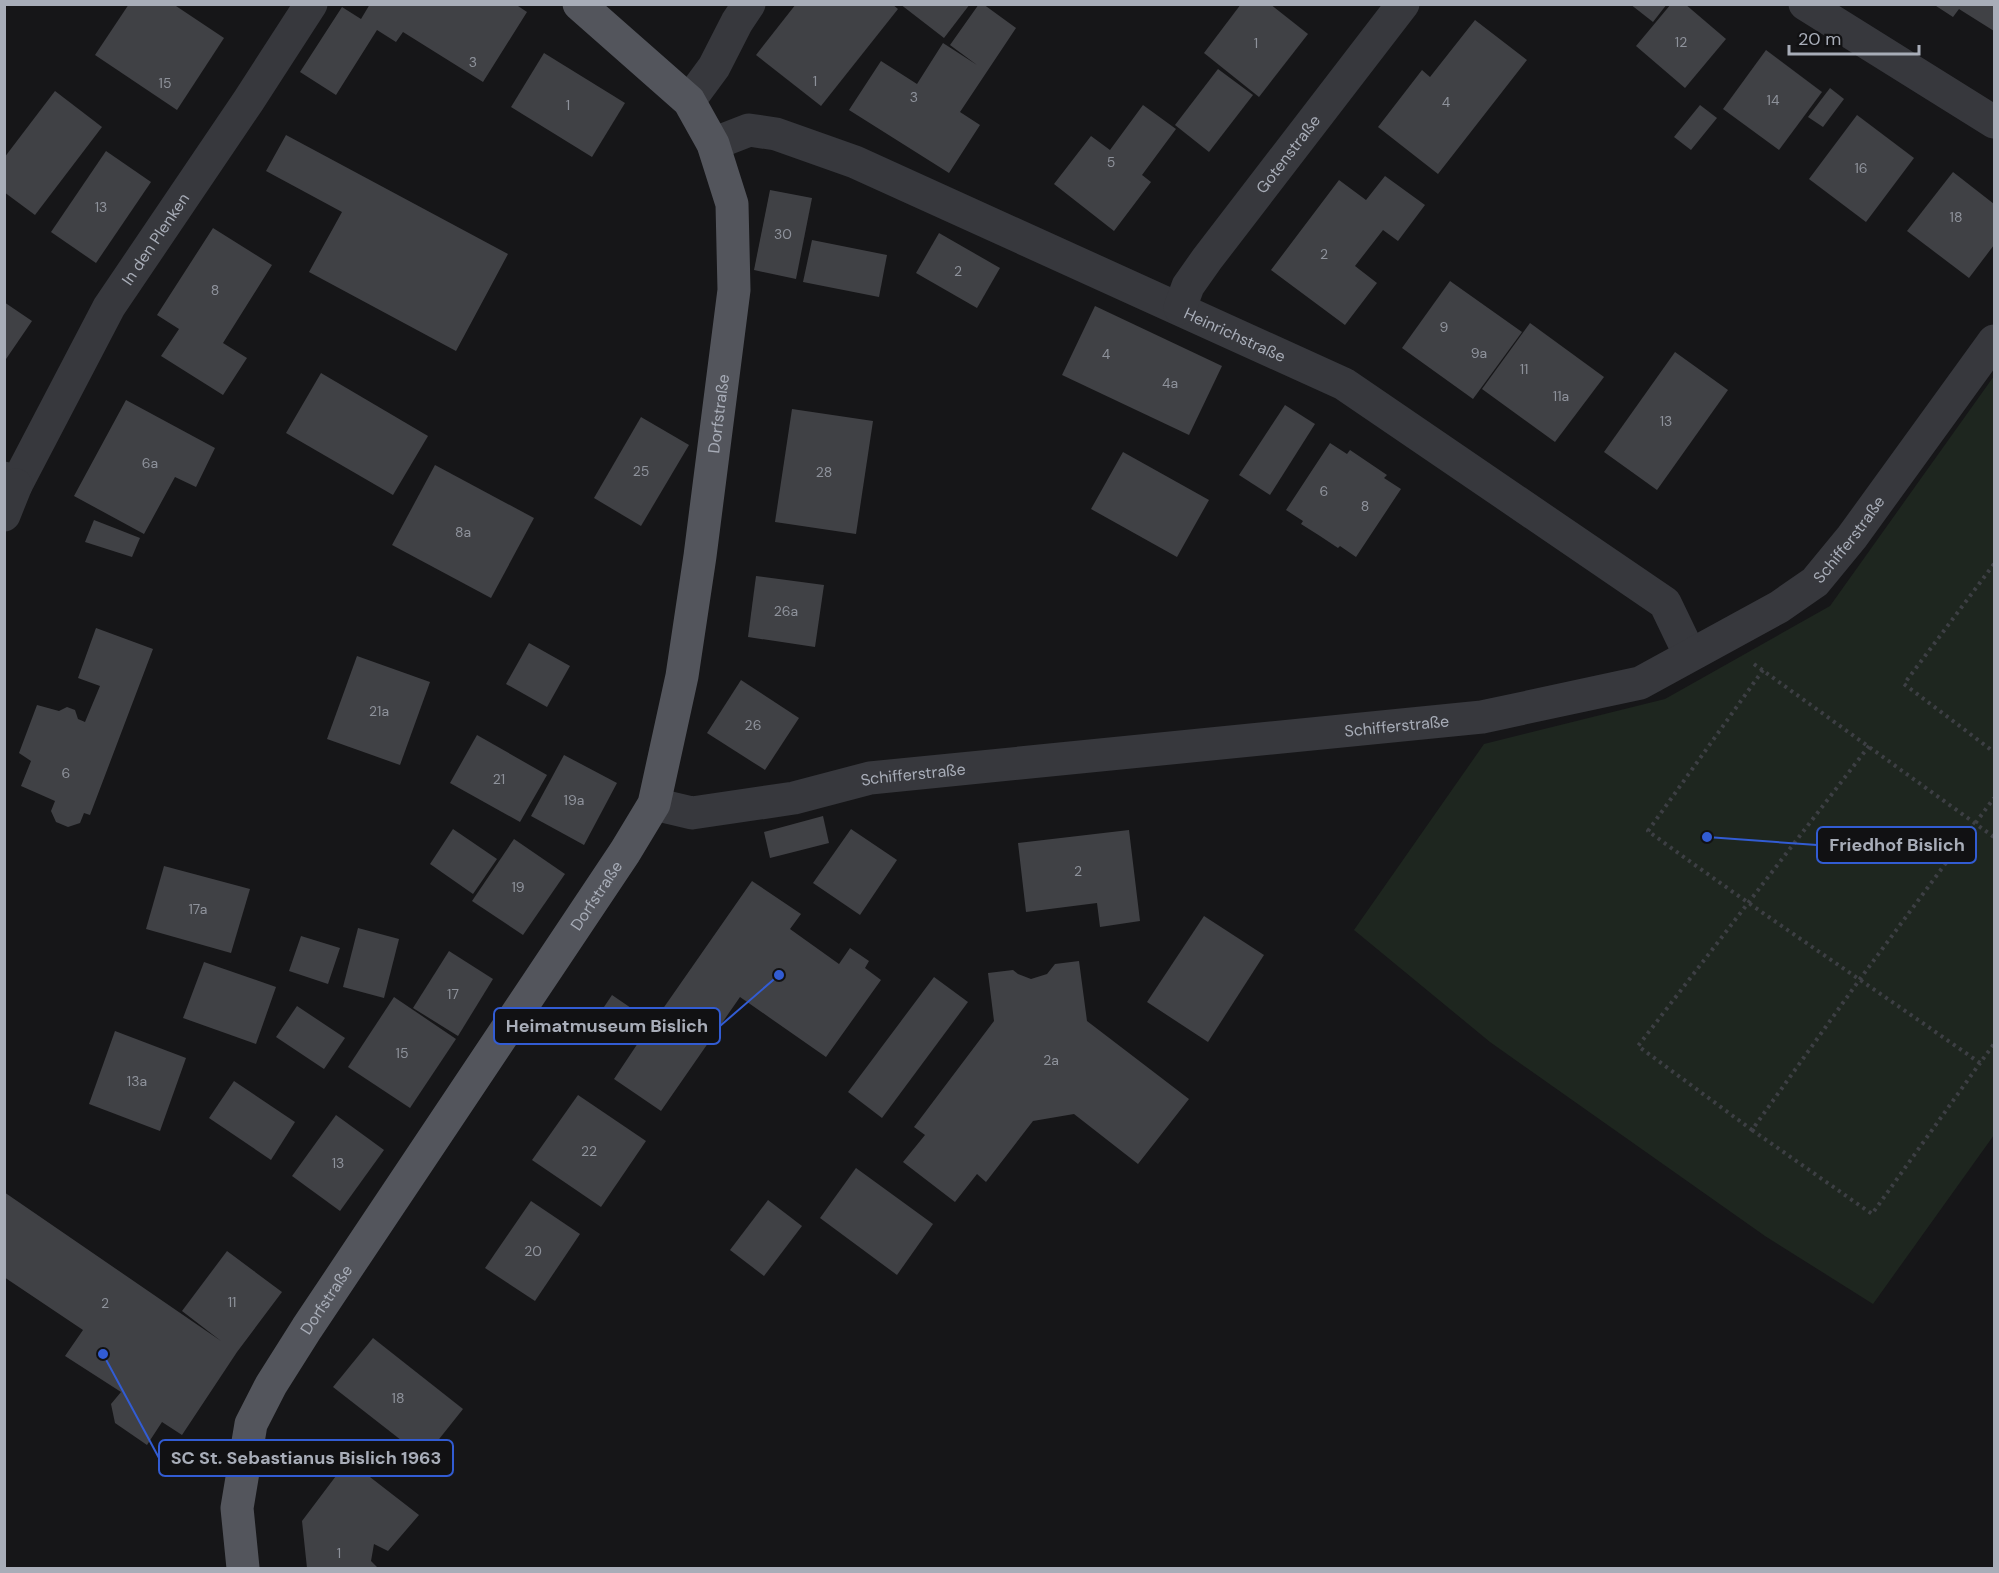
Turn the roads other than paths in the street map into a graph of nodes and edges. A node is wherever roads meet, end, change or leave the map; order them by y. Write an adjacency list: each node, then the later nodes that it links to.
1 (311, 4): 11 (street, In den Plenken)
2 (579, 4): 6 (main road, Dorfstraße)
3 (749, 4): 6 (street)
4 (1403, 4): 9 (street, Gotenstraße)
5 (1805, 4): 7 (street)
6 (689, 101): 8 (main road, Dorfstraße)
7 (1995, 122)
8 (713, 144): 9 (street, Heinrichstraße); 14 (main road, Dorfstraße)
9 (1180, 308): 13 (street, Heinrichstraße)
10 (1995, 341): 13 (street, Schifferstraße)
11 (10, 481): 12 (street, In den Plenken)
12 (4, 515)
13 (1690, 655): 14 (street, Schifferstraße)
14 (654, 804): 15 (main road, Dorfstraße)
15 (243, 1569)

